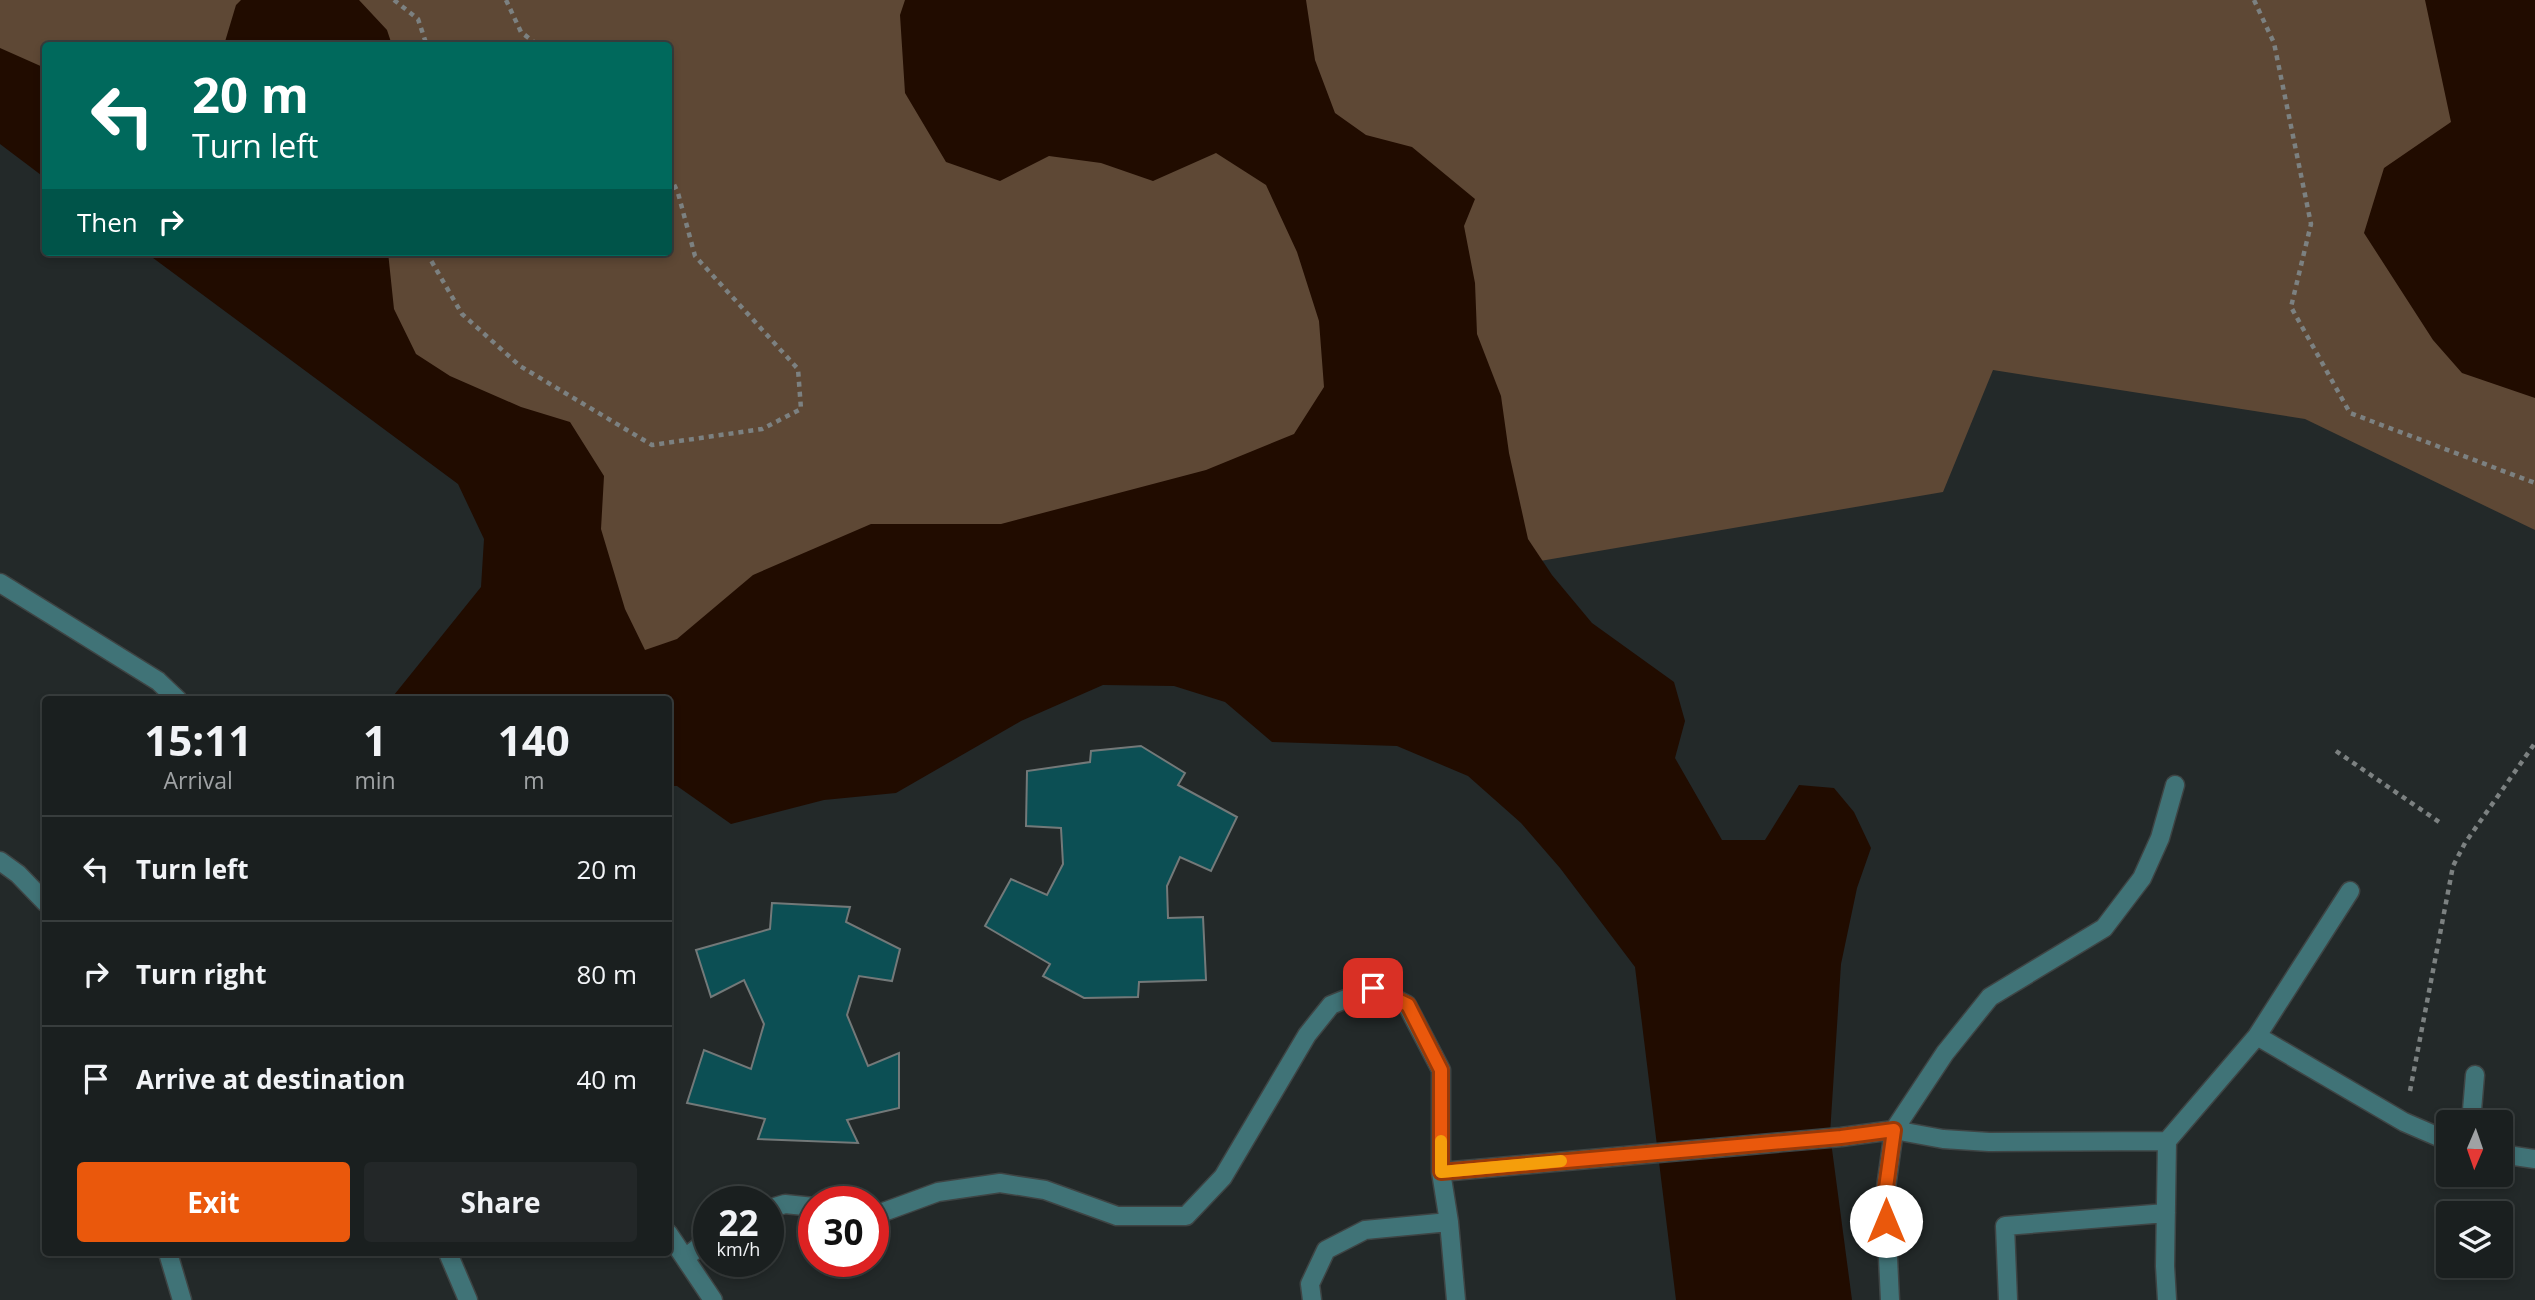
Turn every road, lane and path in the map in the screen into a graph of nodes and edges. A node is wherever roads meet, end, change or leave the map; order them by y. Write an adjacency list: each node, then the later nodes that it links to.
1 (394, 0): 4 (path)
2 (506, 0): 5 (path)
3 (2254, 0): 8 (path)
4 (426, 42)
5 (534, 42)
6 (672, 180): 7 (path)
7 (429, 256)
8 (2535, 483)
9 (0, 583): 10 (street)
10 (174, 696)
11 (2535, 743): 21 (path)
12 (2336, 751): 14 (path)
13 (2175, 785): 22 (street)
14 (2442, 824)
15 (0, 861): 17 (street)
16 (2350, 891): 18 (street)
17 (42, 899)
18 (2257, 1036): 21 (street); 24 (street)
19 (2474, 1075): 20 (street)
20 (2472, 1110)
21 (2404, 1122): 23 (street)
22 (1894, 1130): 24 (street); 27 (street); 41 (street)
23 (2436, 1136)
24 (2167, 1141): 29 (street)
25 (2513, 1156): 26 (street)
26 (2535, 1159)
27 (1441, 1172): 28 (street); 30 (street)
28 (889, 1210)
29 (2166, 1213): 42 (street); 43 (street)
30 (1450, 1222): 39 (street); 40 (street)
31 (672, 1239): 35 (street)
32 (693, 1252): 35 (street)
33 (170, 1256): 36 (street)
34 (449, 1256): 37 (street)
35 (685, 1258): 38 (street)
36 (182, 1300)
37 (468, 1300)
38 (713, 1300)
39 (1312, 1300)
40 (1456, 1300)
41 (1890, 1300)
42 (2008, 1300)
43 (2167, 1300)

